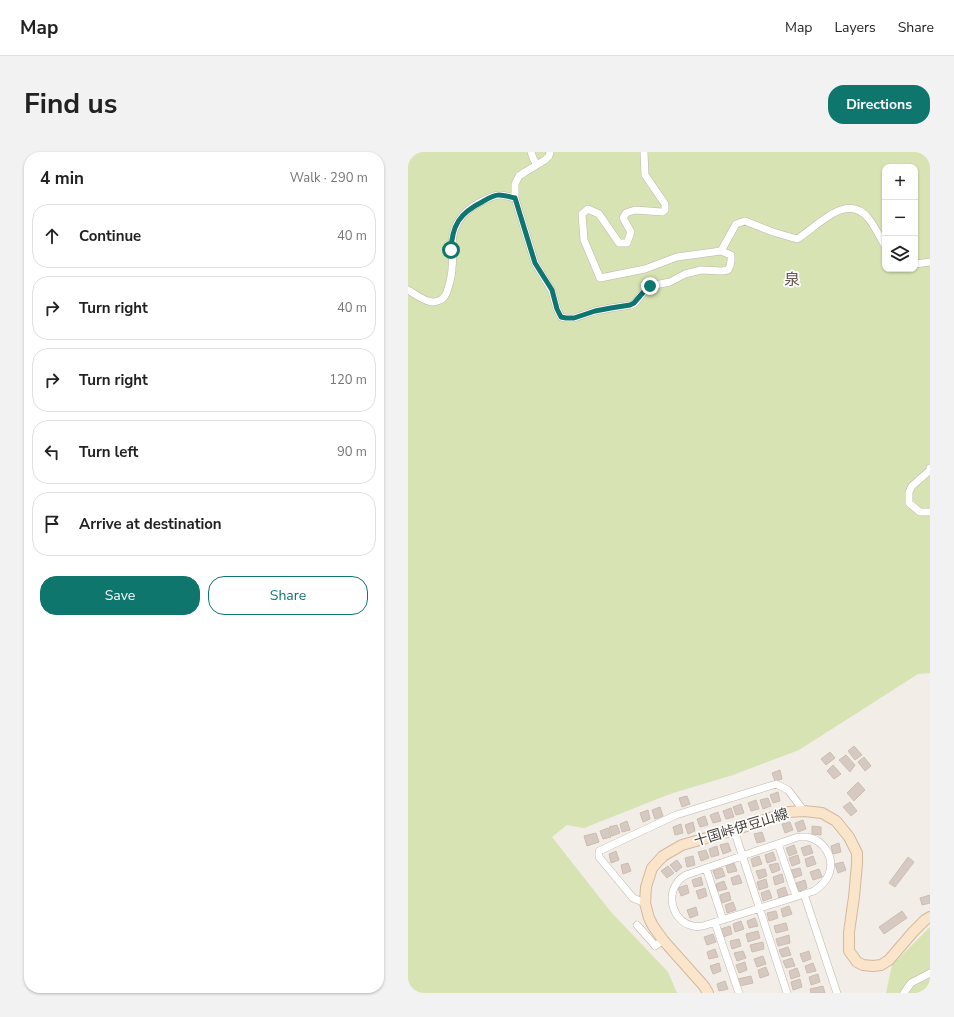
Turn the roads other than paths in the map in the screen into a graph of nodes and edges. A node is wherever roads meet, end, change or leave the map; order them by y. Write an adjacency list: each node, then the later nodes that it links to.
1 (531, 152): 4 (street)
2 (550, 152): 4 (street)
3 (644, 152): 7 (street)
4 (537, 164): 5 (street)
5 (515, 198): 7 (street); 10 (street)
6 (882, 241): 7 (street)
7 (721, 250)
8 (930, 262): 9 (street)
9 (918, 264)
10 (408, 290)
11 (930, 468): 12 (street)
12 (930, 512)
13 (804, 810): 14 (main road, 十国峠伊豆山線); 20 (street); 22 (main road, 十国峠伊豆山線)
14 (734, 830): 16 (street); 20 (main road, 十国峠伊豆山線)
15 (778, 844): 16 (street); 18 (street); 19 (street)
16 (743, 856): 17 (street); 21 (street)
17 (706, 868): 23 (street); 24 (street)
18 (804, 894): 19 (street); 31 (street)
19 (796, 896): 21 (street)
20 (645, 903): 26 (main road, 十国峠伊豆山線)
21 (760, 908): 23 (street); 30 (street)
22 (930, 918)
23 (723, 920): 24 (street)
24 (715, 923): 29 (street)
25 (636, 925): 26 (street)
26 (663, 940): 28 (main road, 十国峠伊豆山線)
27 (930, 973): 32 (street)
28 (708, 993)
29 (738, 993)
30 (787, 993)
31 (837, 993)
32 (904, 993)

